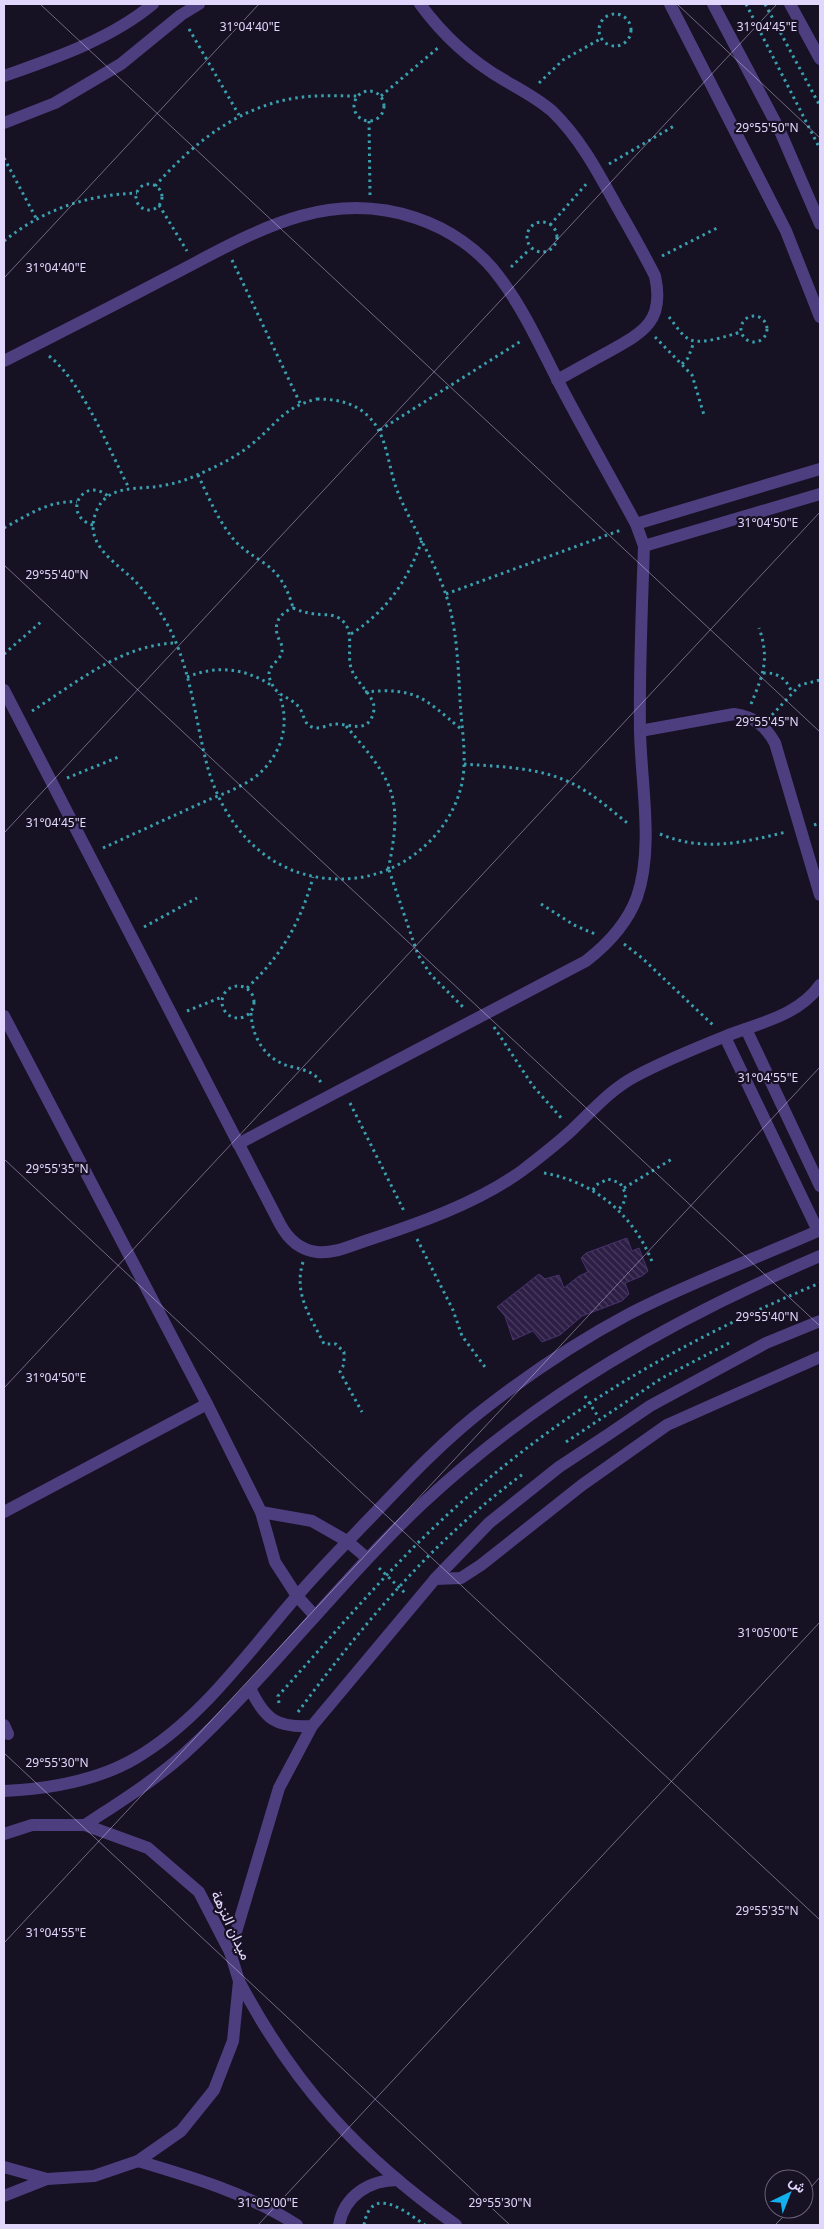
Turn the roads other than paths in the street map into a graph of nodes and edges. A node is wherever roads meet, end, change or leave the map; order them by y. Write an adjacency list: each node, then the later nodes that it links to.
1 (153, 4): 8 (street)
2 (199, 4): 9 (street)
3 (420, 4): 13 (street)
4 (670, 4): 11 (street)
5 (713, 4): 10 (street)
6 (790, 4): 7 (street)
7 (820, 56)
8 (4, 76)
9 (4, 123)
10 (820, 224)
11 (820, 317)
12 (4, 361): 13 (street)
13 (557, 380): 16 (street)
14 (820, 471): 16 (street)
15 (820, 494): 17 (street)
16 (636, 524): 17 (street)
17 (644, 546): 19 (street)
18 (4, 690): 25 (street)
19 (640, 731): 20 (street); 25 (street)
20 (820, 895)
21 (820, 985): 23 (street)
22 (4, 1016): 31 (street)
23 (746, 1029): 24 (street); 26 (street)
24 (725, 1037): 25 (street); 27 (street)
25 (238, 1144)
26 (820, 1186)
27 (819, 1231): 34 (street)
28 (820, 1256): 35 (street)
29 (820, 1321): 36 (street)
30 (820, 1357): 36 (street)
31 (206, 1404): 32 (street); 33 (street)
32 (4, 1512)
33 (261, 1512): 34 (street); 37 (street)
34 (347, 1541): 35 (street); 37 (street)
35 (367, 1558): 38 (street)
36 (435, 1579): 40 (street)
37 (297, 1596): 38 (street); 41 (street)
38 (315, 1616): 39 (street)
39 (250, 1688): 40 (street); 42 (street)
40 (312, 1726): 44 (street)
41 (4, 1792)
42 (85, 1825): 43 (street, ميدان النزهة); 44 (street, ميدان النزهة)
43 (4, 1834)
44 (230, 1952): 45 (street, ميدان النزهة)
45 (239, 1981): 46 (street, ميدان النزهة); 49 (street)
46 (138, 2161): 48 (street, ميدان النزهة); 51 (street)
47 (4, 2167): 48 (street, ميدان النزهة)
48 (47, 2179): 50 (street)
49 (398, 2180): 52 (street); 53 (street)
50 (4, 2196)
51 (297, 2225)
52 (339, 2225)
53 (456, 2225)

